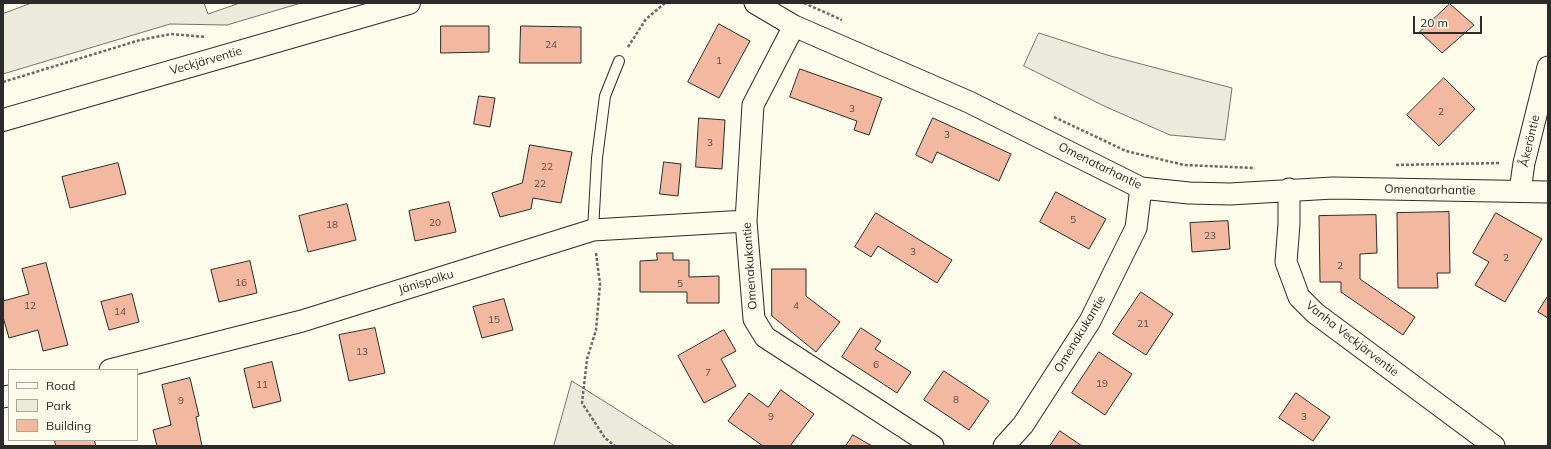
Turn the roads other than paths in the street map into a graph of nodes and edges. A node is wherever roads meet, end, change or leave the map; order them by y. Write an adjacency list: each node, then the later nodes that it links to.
1 (755, 3): 3 (street, Omenatarhantie)
2 (401, 4): 6 (street, Veckjärventie)
3 (794, 26): 7 (street, Omenatarhantie); 11 (street, Omenakukantie)
4 (618, 61): 12 (lane)
5 (1548, 67): 9 (street, Åkeröntie)
6 (3, 120)
7 (1141, 188): 8 (street, Omenatarhantie); 15 (street, Omenakukantie)
8 (1289, 190): 9 (street, Omenatarhantie); 16 (street, Vanha Veckjärventie)
9 (1520, 191): 10 (street, Omenatarhantie)
10 (1548, 192)
11 (746, 221): 12 (street, Jänispolku); 14 (street, Omenakukantie)
12 (593, 230): 13 (street, Jänispolku)
13 (114, 369)
14 (933, 446)
15 (1004, 446)
16 (1494, 446)

